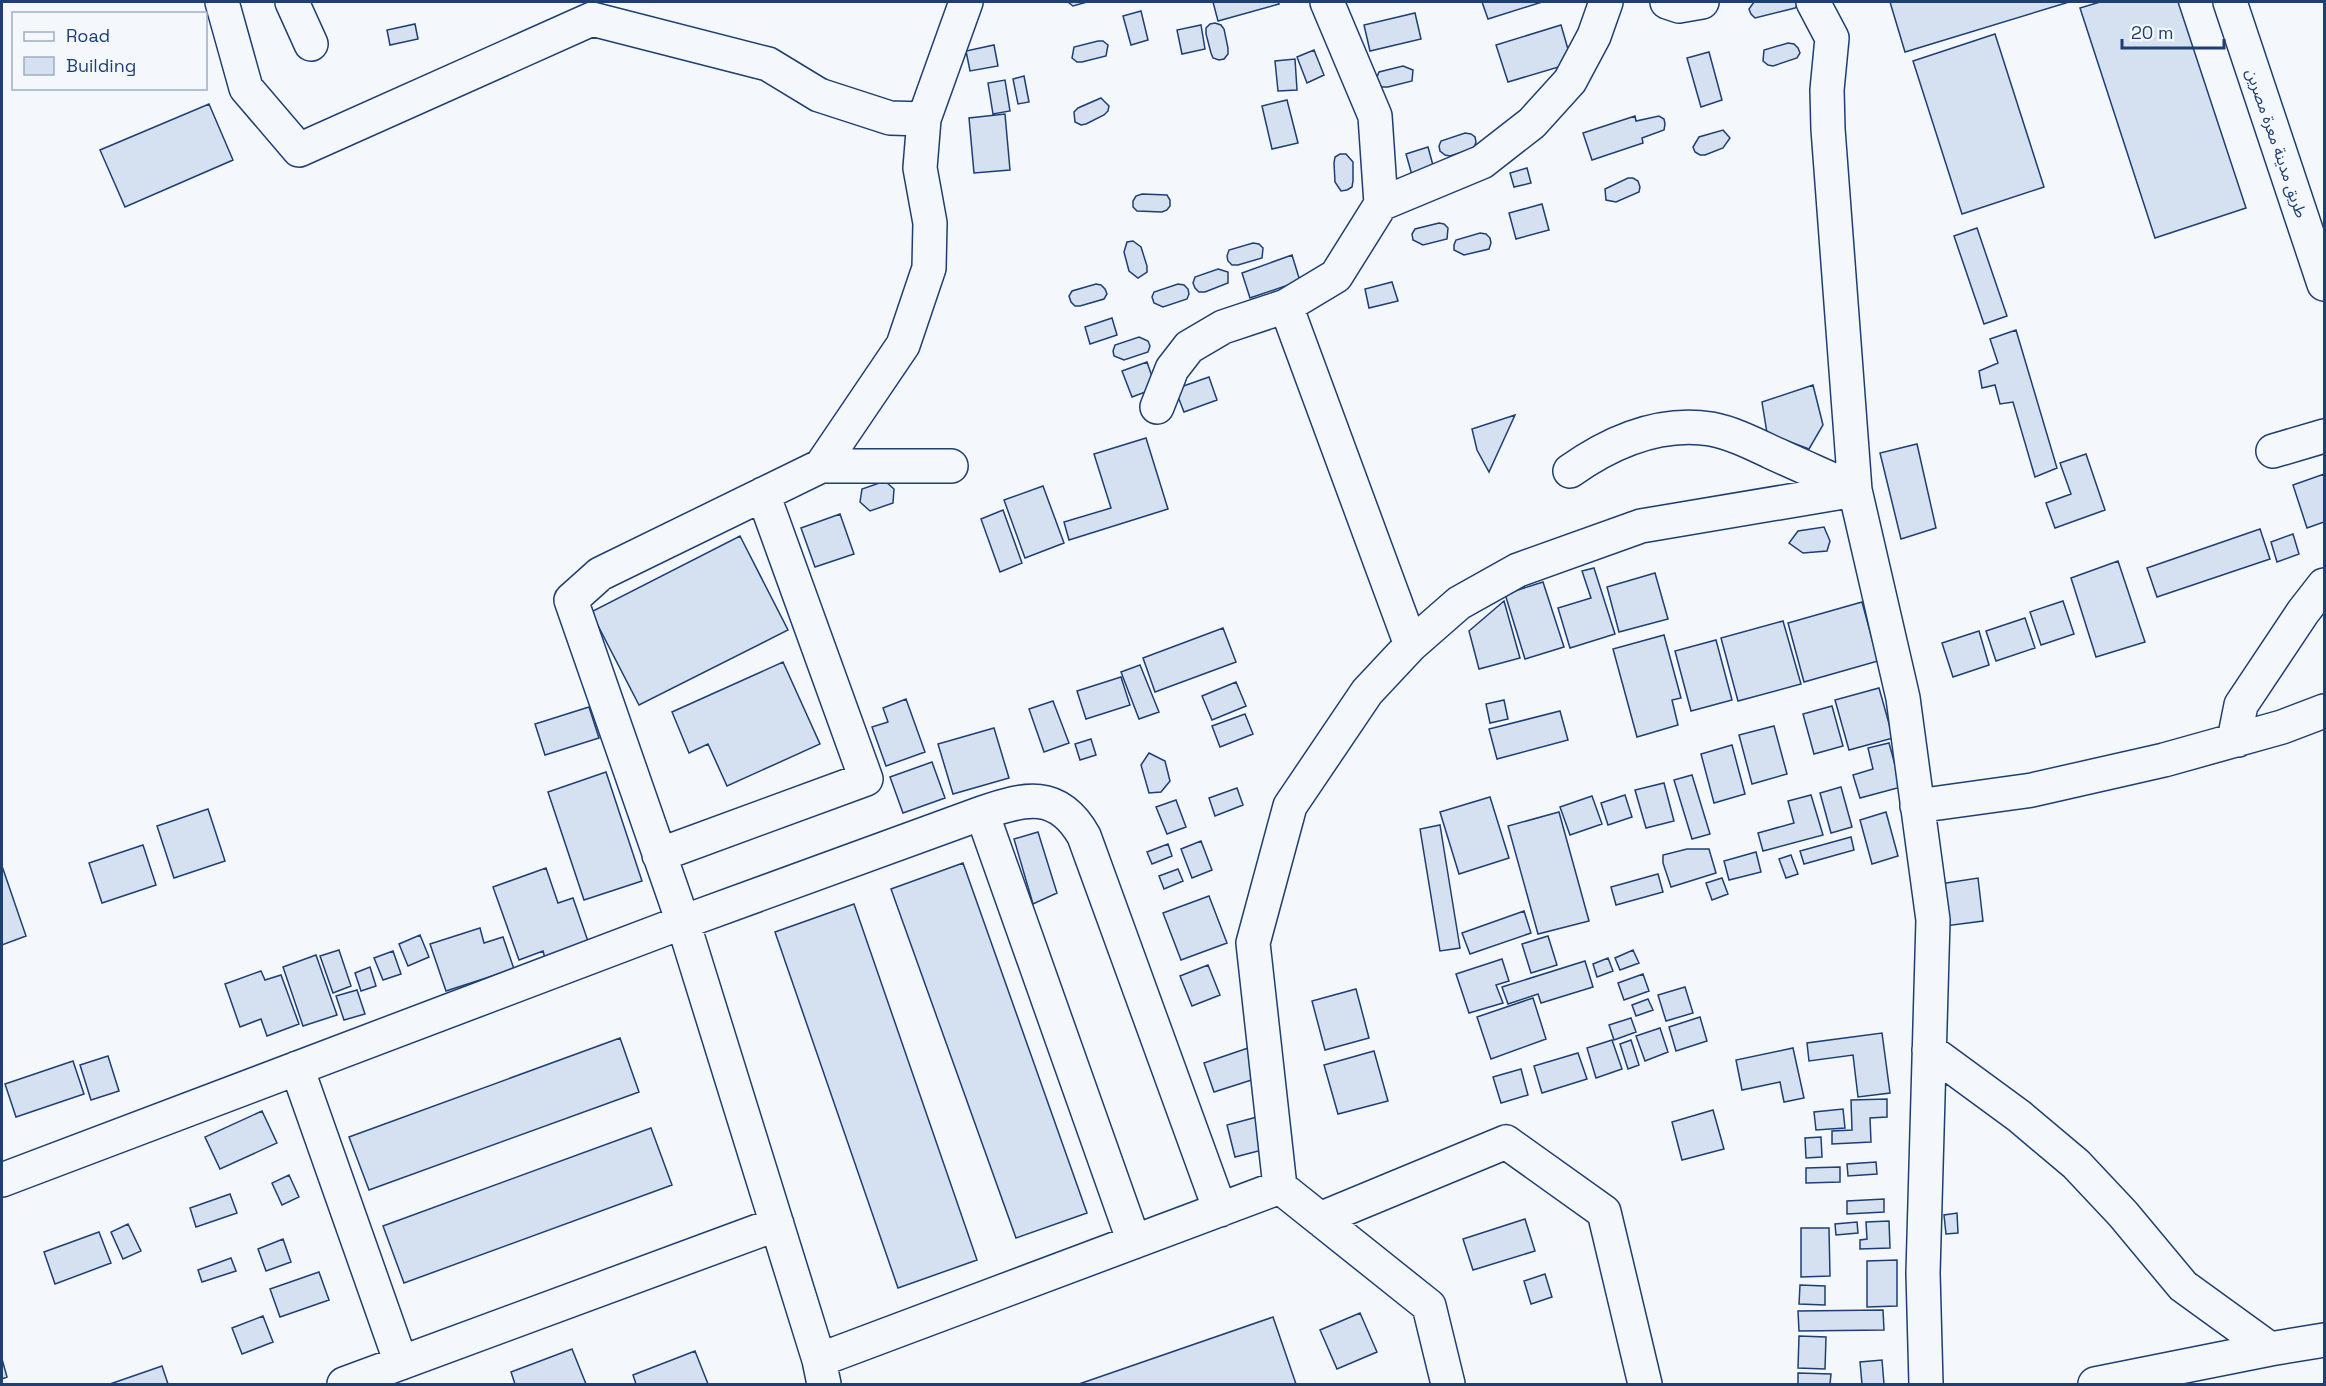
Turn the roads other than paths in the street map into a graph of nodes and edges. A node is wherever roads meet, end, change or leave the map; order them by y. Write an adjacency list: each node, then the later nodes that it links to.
1 (222, 2): 11 (street)
2 (292, 2): 10 (street)
3 (966, 2): 11 (street)
4 (1327, 2): 12 (street)
5 (1606, 2): 12 (street)
6 (1667, 2): 7 (street)
7 (1702, 2)
8 (1814, 2): 21 (street)
9 (2229, 2): 13 (street, طريق مدينة معرة مصرين)
10 (310, 44)
11 (924, 119): 18 (street)
12 (1381, 204): 14 (street)
13 (2325, 284)
14 (1286, 306): 15 (street); 24 (street)
15 (1157, 406)
16 (2325, 435): 17 (street)
17 (2273, 451)
18 (820, 466): 19 (street); 22 (street)
19 (951, 466)
20 (1570, 471): 21 (street)
21 (1855, 490): 24 (street); 27 (street)
22 (763, 494): 29 (street); 29 (street)
23 (2325, 585): 26 (street)
24 (1411, 645): 34 (street)
25 (2325, 711): 26 (street)
26 (2238, 740): 27 (street)
27 (1917, 806): 31 (street)
28 (982, 813): 30 (street); 35 (street); 38 (street)
29 (659, 855): 30 (street)
30 (684, 922): 32 (street); 37 (street)
31 (1929, 1050): 40 (street); 46 (street)
32 (297, 1068): 33 (street); 41 (street)
33 (2, 1180)
34 (1280, 1187): 35 (street); 36 (street)
35 (1220, 1210): 38 (street)
36 (1320, 1219): 44 (street); 45 (street)
37 (777, 1224): 41 (street); 42 (street)
38 (1134, 1242): 42 (street)
39 (2325, 1340): 40 (street)
40 (2270, 1349): 47 (street)
41 (401, 1363): 43 (street)
42 (822, 1372)
43 (344, 1384)
44 (1448, 1384)
45 (1645, 1384)
46 (1926, 1384)
47 (2095, 1384)

